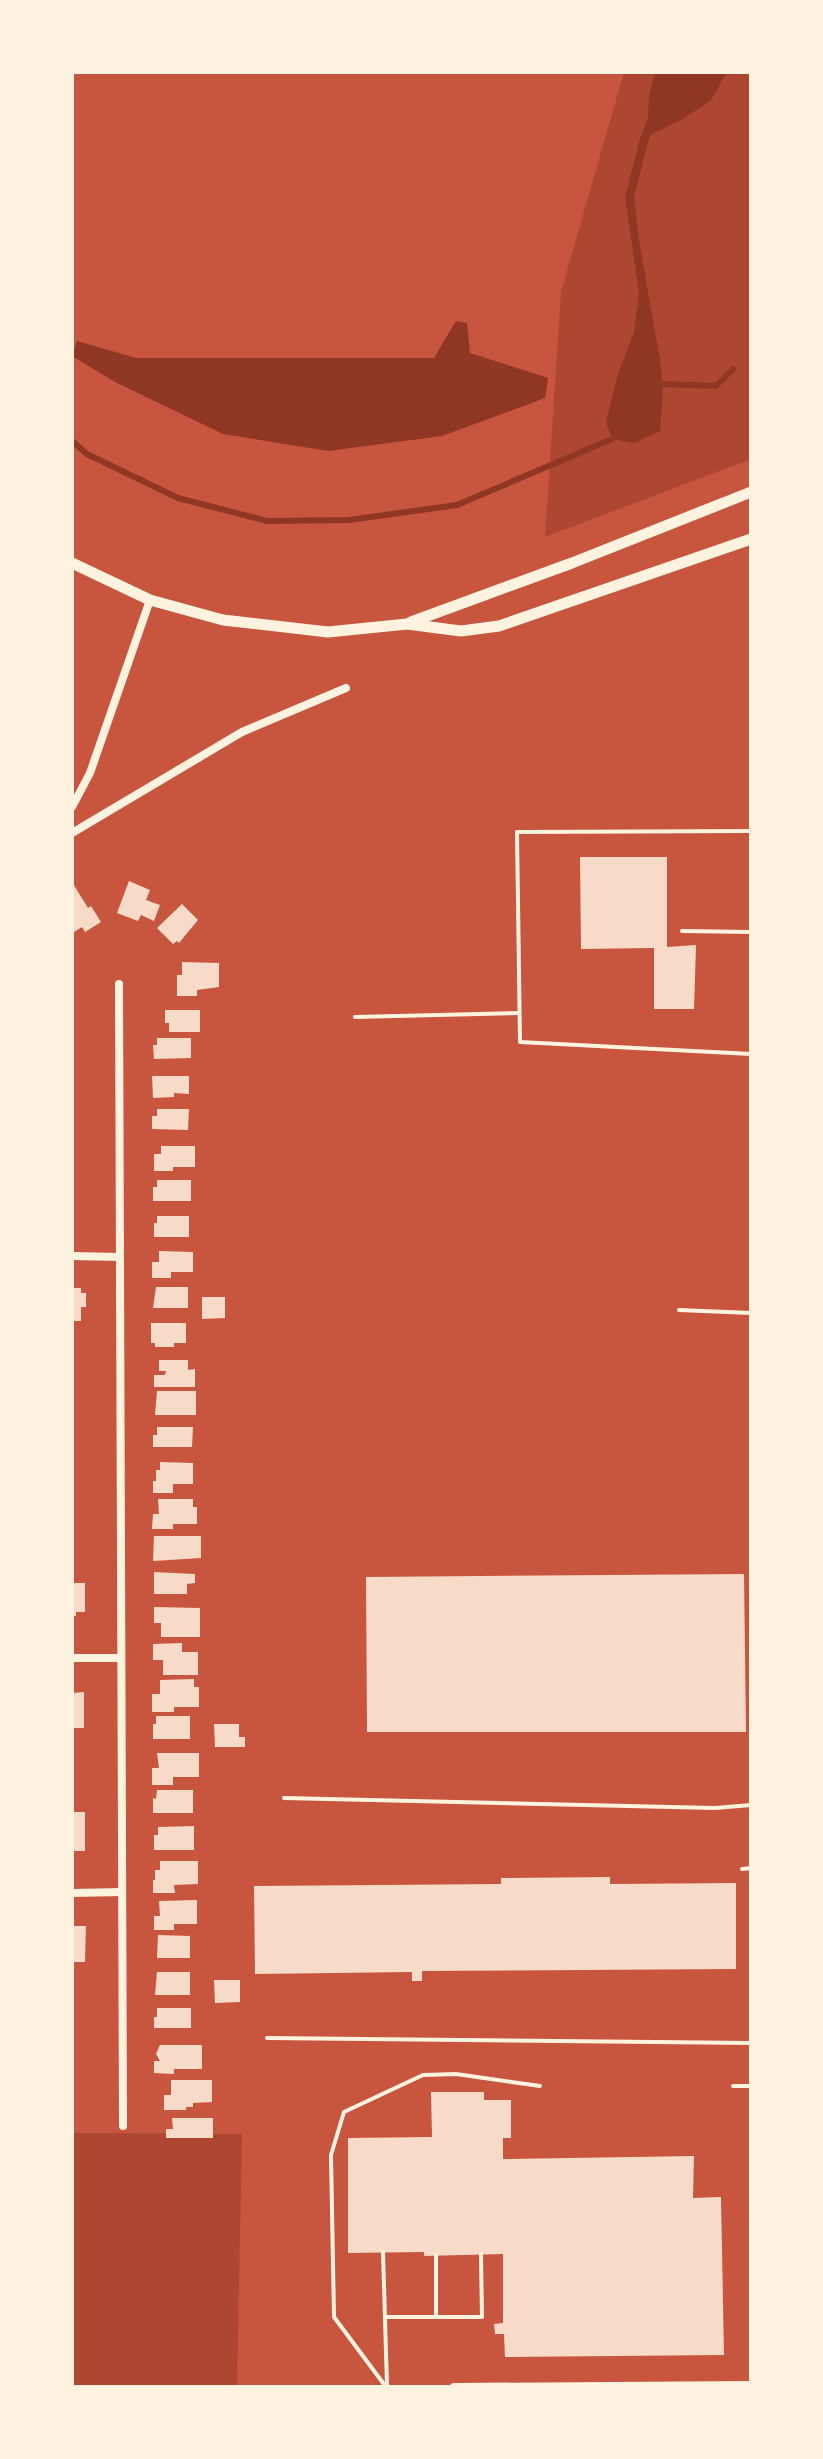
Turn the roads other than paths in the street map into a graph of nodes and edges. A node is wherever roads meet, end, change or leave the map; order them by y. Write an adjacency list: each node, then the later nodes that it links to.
1 (751, 492): 5 (street)
2 (751, 539): 5 (street)
3 (72, 563): 4 (street)
4 (150, 600): 5 (street); 7 (street)
5 (407, 624)
6 (346, 688): 9 (street)
7 (72, 807)
8 (751, 831): 13 (lane)
9 (72, 833)
10 (682, 931): 11 (lane)
11 (751, 932)
12 (119, 984): 17 (street)
13 (519, 1013): 14 (lane); 15 (lane)
14 (355, 1017)
15 (751, 1054)
16 (72, 1256): 17 (street)
17 (120, 1257): 21 (street)
18 (679, 1310): 19 (lane)
19 (751, 1313)
20 (72, 1658): 21 (street)
21 (121, 1658): 26 (street)
22 (284, 1798): 23 (lane)
23 (751, 1805)
24 (751, 1868): 25 (lane)
25 (742, 1869)
26 (122, 1892): 27 (street); 33 (street)
27 (72, 1893)
28 (267, 2038): 29 (lane)
29 (751, 2043)
30 (540, 2086): 40 (lane)
31 (733, 2086): 32 (lane)
32 (751, 2086)
33 (123, 2126)
34 (383, 2252): 37 (lane)
35 (481, 2254): 38 (lane)
36 (436, 2255): 38 (lane)
37 (385, 2317): 38 (lane); 40 (lane)
38 (436, 2317)
39 (751, 2385): 42 (street)
40 (387, 2387)
41 (454, 2387): 42 (street)
42 (560, 2387)

